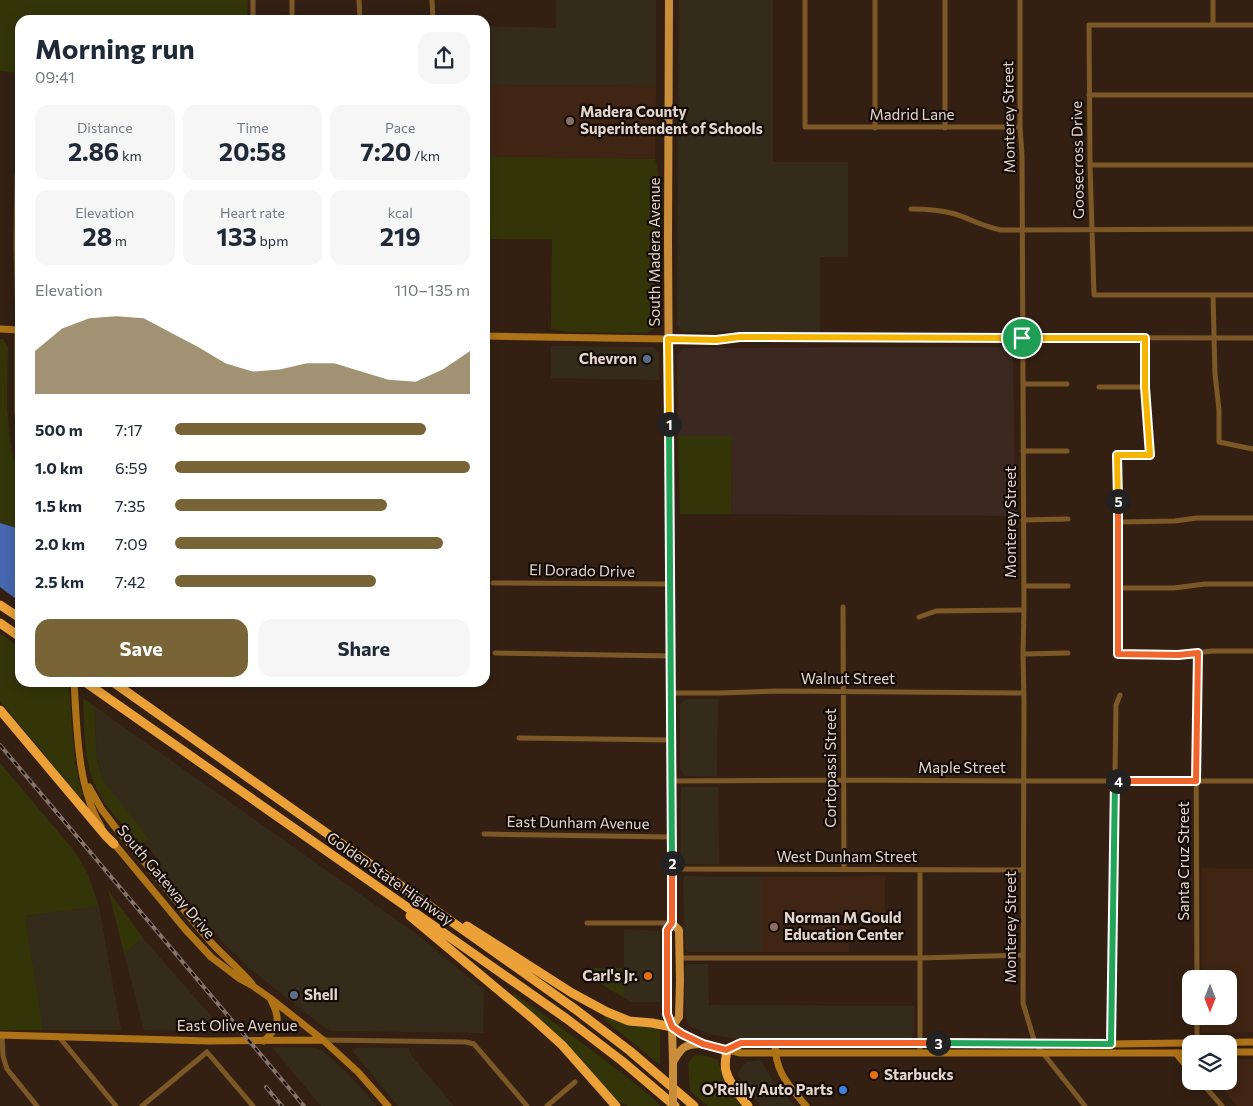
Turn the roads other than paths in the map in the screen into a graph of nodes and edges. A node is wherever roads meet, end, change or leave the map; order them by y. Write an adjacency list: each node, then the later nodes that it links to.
1 (253, 0): 11 (street)
2 (292, 0): 12 (street)
3 (359, 0): 13 (street)
4 (432, 0): 14 (street)
5 (669, 0): 37 (main road, South Madera Avenue)
6 (805, 0): 19 (street, Madrid Lane)
7 (875, 0): 19 (street)
8 (945, 0): 20 (street)
9 (1020, 0): 21 (street, Monterey Street)
10 (1213, 0): 15 (street)
11 (253, 15)
12 (292, 15)
13 (360, 15)
14 (433, 15)
15 (1214, 25): 16 (street); 17 (street, Goosecross Drive)
16 (1253, 25)
17 (1089, 95): 18 (street); 22 (street, Goosecross Drive)
18 (1253, 95)
19 (875, 128): 20 (street, Madrid Lane)
20 (945, 128): 21 (street, Madrid Lane)
21 (1020, 128): 27 (street, Monterey Street)
22 (1090, 165): 23 (street); 25 (street, Goosecross Drive)
23 (1253, 165)
24 (911, 209): 27 (street)
25 (1092, 229): 26 (street); 27 (street); 28 (street, Goosecross Drive)
26 (1253, 229)
27 (1023, 230): 33 (street, Monterey Street)
28 (1214, 295): 29 (street); 35 (street)
29 (1253, 295)
30 (0, 329): 31 (main road)
31 (15, 330)
32 (490, 336): 37 (main road)
33 (1022, 338): 34 (street); 37 (street); 38 (street, Monterey Street)
34 (1145, 338): 35 (street); 41 (street)
35 (1214, 338): 36 (street); 42 (street)
36 (1253, 338)
37 (668, 339): 50 (main road, South Madera Avenue)
38 (1023, 384): 39 (street); 43 (street, Monterey Street)
39 (1067, 384)
40 (1099, 387): 41 (street)
41 (1145, 387): 48 (street)
42 (1253, 449)
43 (1023, 450): 44 (street); 47 (street, Monterey Street)
44 (1067, 451)
45 (1253, 518): 48 (street)
46 (1068, 519): 47 (street)
47 (1024, 520): 52 (street, Monterey Street)
48 (1118, 522): 54 (street)
49 (493, 582): 50 (street, El Dorado Drive)
50 (671, 584): 67 (main road, South Madera Avenue)
51 (1253, 584): 54 (street)
52 (1024, 586): 53 (street); 57 (street, Monterey Street)
53 (1068, 586)
54 (1118, 588): 64 (street)
55 (1, 605): 58 (highway)
56 (843, 607): 71 (street, Cortopassi Street)
57 (1024, 610): 59 (street); 65 (street, Monterey Street)
58 (15, 615)
59 (920, 617)
60 (0, 623): 61 (highway)
61 (15, 634)
62 (1253, 652): 64 (street)
63 (495, 653): 67 (street)
64 (1198, 653): 82 (street, Santa Cruz Street)
65 (1023, 654): 66 (street); 73 (street, Monterey Street)
66 (1068, 654)
67 (671, 656): 72 (main road, South Madera Avenue)
68 (74, 687): 78 (main road, South Gateway Drive)
69 (92, 687): 95 (highway, Golden State Highway)
70 (120, 687): 90 (highway, Golden State Highway)
71 (843, 691): 72 (street, Walnut Street); 73 (street, Walnut Street); 79 (street, Cortopassi Street)
72 (671, 693): 77 (main road, South Madera Avenue)
73 (1024, 693): 80 (street, Monterey Street)
74 (1120, 695): 81 (street)
75 (0, 710): 87 (highway)
76 (519, 738): 77 (street)
77 (671, 740): 84 (main road, South Madera Avenue)
78 (83, 775): 87 (main road, South Gateway Drive); 88 (main road, South Gateway Drive)
79 (843, 780): 80 (street, Maple Street); 84 (street, Maple Street); 92 (street, Cortopassi Street)
80 (1024, 781): 81 (street, Maple Street); 94 (street, Monterey Street)
81 (1115, 781): 82 (street, Maple Street); 116 (street)
82 (1196, 781): 83 (street, Maple Street); 101 (street, Santa Cruz Street)
83 (1253, 781)
84 (672, 782): 86 (main road, South Madera Avenue)
85 (484, 834): 86 (street, East Dunham Avenue)
86 (672, 837): 91 (main road, South Madera Avenue)
87 (114, 844): 89 (main road, South Gateway Drive)
88 (142, 858): 89 (main road); 102 (main road, South Gateway Drive)
89 (132, 866): 102 (main road, South Gateway Drive)
90 (376, 868): 104 (highway); 140 (highway, Golden State Highway)
91 (672, 869): 92 (street, West Dunham Street); 97 (main road, South Madera Avenue)
92 (844, 869): 93 (street, West Dunham Street)
93 (920, 870): 94 (street, West Dunham Street); 100 (street)
94 (1023, 870): 98 (street, Monterey Street)
95 (366, 879): 138 (highway); 139 (highway, Golden State Highway)
96 (587, 923): 97 (street)
97 (672, 923): 99 (main road, South Madera Avenue); 104 (main road, South Madera Avenue)
98 (1023, 955): 100 (street); 111 (street, Monterey Street)
99 (679, 958): 100 (street); 104 (main road, South Madera Avenue)
100 (920, 958): 110 (street)
101 (1197, 970)
102 (253, 986): 103 (main road, South Gateway Drive)
103 (270, 998): 107 (main road, South Gateway Drive); 109 (main road)
104 (672, 1027): 115 (main road); 128 (main road, South Madera Avenue)
105 (1, 1036): 106 (main road, East Olive Avenue); 131 (street)
106 (58, 1036): 108 (main road, East Olive Avenue); 132 (street)
107 (323, 1040): 109 (main road, East Olive Avenue); 135 (main road, South Gateway Drive); 136 (street, East Olive Avenue)
108 (208, 1041): 109 (main road, East Olive Avenue); 119 (street)
109 (264, 1041)
110 (920, 1042): 111 (main road); 113 (main road); 120 (street)
111 (1035, 1042): 116 (main road); 124 (street, Monterey Street)
112 (1253, 1042): 114 (main road)
113 (775, 1043): 118 (main road); 123 (main road)
114 (1237, 1043)
115 (703, 1044): 118 (main road); 128 (main road)
116 (1111, 1044): 117 (main road)
117 (1182, 1044)
118 (726, 1050): 123 (main road); 141 (highway)
119 (207, 1052): 133 (street); 134 (street)
120 (920, 1052): 123 (main road); 124 (main road)
121 (1237, 1052): 122 (main road)
122 (1253, 1052)
123 (775, 1053): 142 (main road)
124 (1043, 1053): 125 (main road); 143 (street, Monterey Street)
125 (1176, 1053): 126 (main road); 127 (main road)
126 (1182, 1053)
127 (1182, 1060)
128 (673, 1062): 139 (main road, South Madera Avenue, bridge)
129 (575, 1082): 137 (street)
130 (1208, 1090): 144 (street)
131 (37, 1106)
132 (116, 1106)
133 (142, 1106)
134 (253, 1106)
135 (388, 1106)
136 (527, 1106)
137 (547, 1106)
138 (616, 1106)
139 (674, 1106)
140 (694, 1106)
141 (748, 1106)
142 (806, 1106)
143 (1085, 1106)
144 (1222, 1106)

